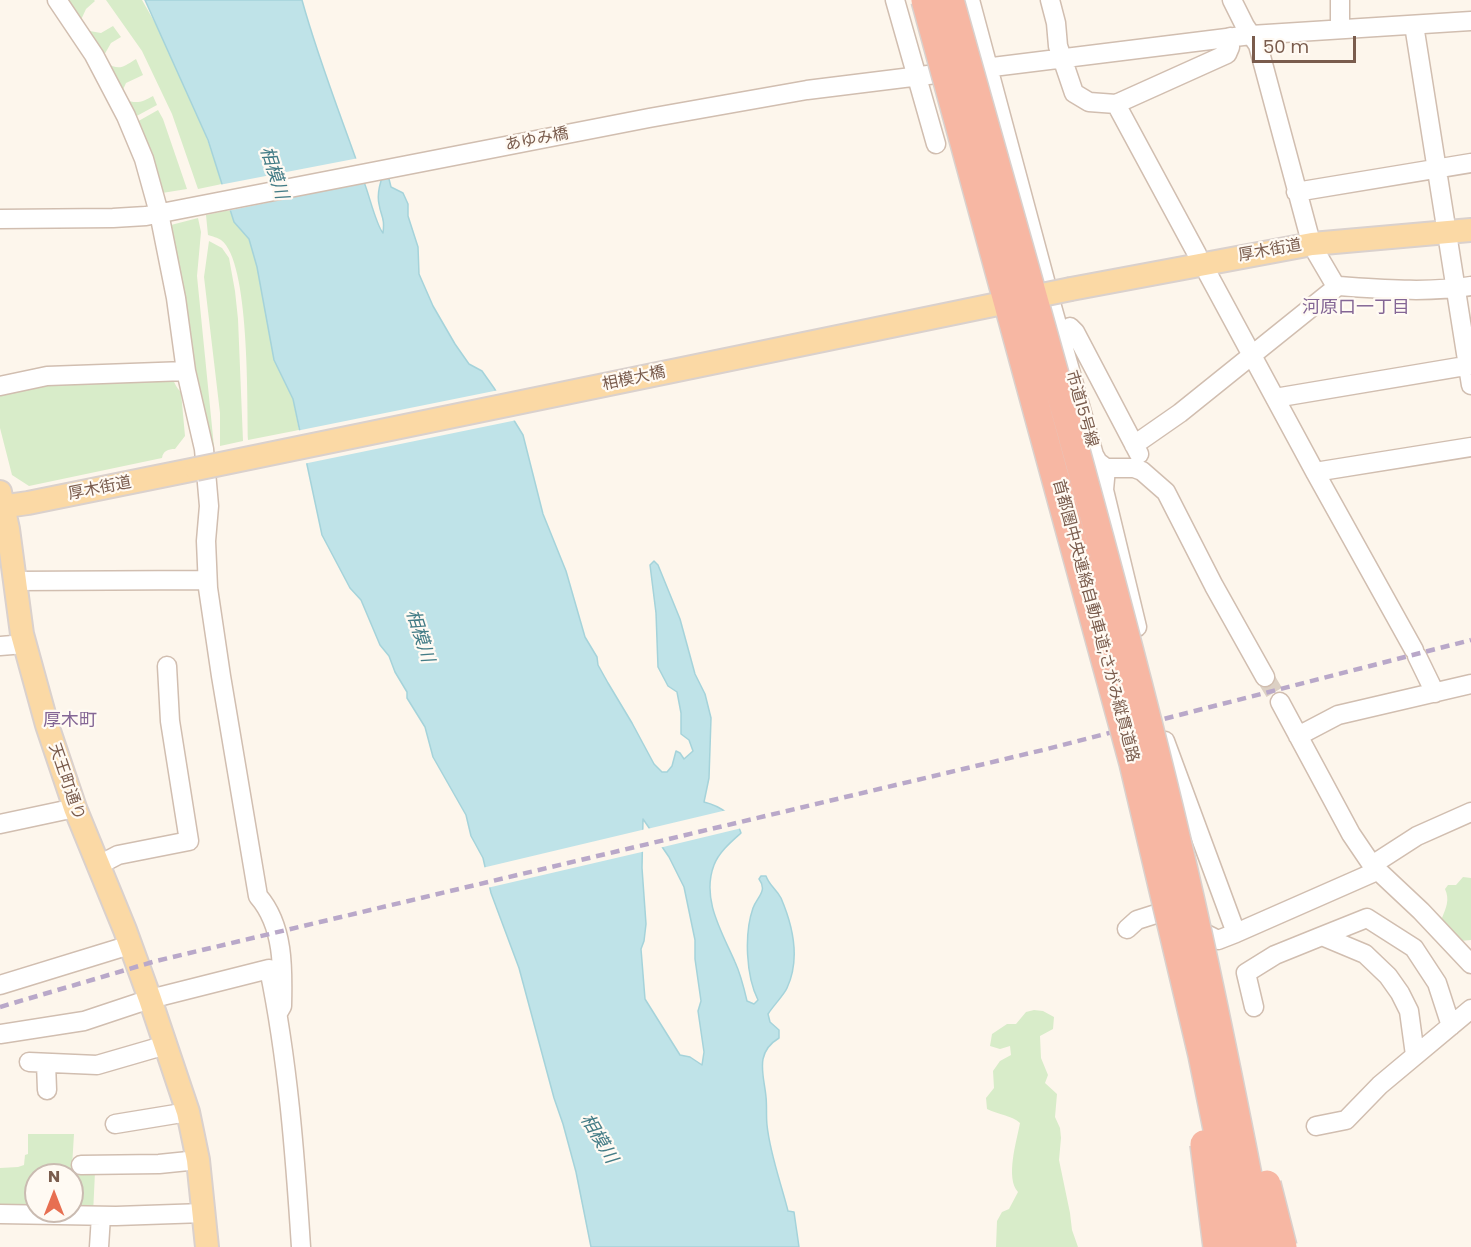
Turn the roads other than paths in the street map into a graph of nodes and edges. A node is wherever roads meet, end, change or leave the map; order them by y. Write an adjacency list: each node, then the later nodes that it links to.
1 (57, 0): 22 (street)
2 (895, 0): 16 (street)
3 (925, 0): 56 (highway, 首都圏中央連絡自動車道;さがみ縦貫道路, bridge)
4 (950, 0): 62 (highway, 首都圏中央連絡自動車道;さがみ縦貫道路, bridge)
5 (970, 0): 15 (street)
6 (1050, 0): 14 (street)
7 (1232, 0): 12 (street)
8 (1340, 0): 11 (street)
9 (1471, 21): 10 (street, あゆみ橋)
10 (1413, 25): 11 (street, あゆみ橋); 20 (street)
11 (1341, 29): 12 (street, あゆみ橋)
12 (1251, 35): 13 (street, あゆみ橋); 21 (street)
13 (1230, 37): 14 (street, あゆみ橋); 17 (street)
14 (1062, 57): 15 (street, あゆみ橋); 17 (street)
15 (989, 67): 16 (street, あゆみ橋); 41 (street, 市道15号線)
16 (912, 77): 18 (street); 22 (street, あゆみ橋)
17 (1116, 104): 27 (street)
18 (936, 144)
19 (1471, 163): 20 (street)
20 (1437, 168): 21 (street); 25 (street)
21 (1296, 192): 26 (street)
22 (163, 213): 23 (street, あゆみ橋); 35 (street)
23 (0, 219)
24 (1471, 230): 25 (main road, 厚木街道)
25 (1446, 232): 26 (main road, 厚木街道); 30 (street)
26 (1312, 244): 29 (street); 31 (main road, 厚木街道)
27 (1197, 254)
28 (1208, 274): 33 (street)
29 (1338, 286): 30 (street); 33 (street)
30 (1463, 287): 34 (street)
31 (1071, 289): 42 (main road, 相模大橋, bridge)
32 (1070, 327): 39 (street)
33 (1251, 355): 38 (street); 39 (street)
34 (1469, 365): 36 (street); 38 (street)
35 (186, 370): 37 (street); 46 (street)
36 (1471, 385)
37 (0, 386)
38 (1275, 398): 44 (street)
39 (1134, 445): 43 (street)
40 (1471, 447): 44 (street)
41 (1106, 468): 43 (street, 市道15号線); 64 (street)
42 (196, 469): 45 (main road, 厚木街道)
43 (1142, 471): 51 (street)
44 (1315, 472): 53 (street)
45 (1, 502): 47 (main road, 天王町通り)
46 (207, 580): 47 (street); 72 (street)
47 (14, 581): 48 (main road, 天王町通り)
48 (25, 644): 49 (street); 57 (main road, 天王町通り)
49 (0, 645)
50 (167, 666): 60 (street)
51 (1265, 677)
52 (1471, 684): 53 (street)
53 (1435, 693): 55 (street)
54 (1280, 702): 55 (street)
55 (1298, 736): 61 (street)
56 (1133, 763): 89 (highway, bridge); 90 (highway, 首都圏中央連絡自動車道;さがみ縦貫道路, bridge)
57 (75, 808): 59 (street); 60 (main road, 天王町通り)
58 (1471, 812): 61 (street)
59 (0, 824)
60 (97, 866): 66 (main road, 天王町通り)
61 (1375, 868): 64 (street); 67 (street)
62 (1186, 884): 91 (highway, 首都圏中央連絡自動車道;さがみ縦貫道路, bridge); 92 (highway, bridge)
63 (1127, 929): 64 (street)
64 (1236, 933)
65 (1322, 936): 70 (street); 73 (street); 76 (street)
66 (130, 945): 68 (street); 69 (main road, 天王町通り)
67 (1471, 964)
68 (0, 985)
69 (150, 999): 72 (street); 74 (street); 75 (main road, 天王町通り)
70 (1254, 1006)
71 (1471, 1009): 73 (street)
72 (278, 1013): 88 (street)
73 (1451, 1026): 76 (street)
74 (0, 1034)
75 (166, 1045): 77 (street); 78 (main road, 天王町通り)
76 (1415, 1055): 80 (street)
77 (45, 1089)
78 (188, 1112): 79 (street); 81 (main road, 天王町通り)
79 (115, 1125)
80 (1316, 1126)
81 (198, 1160): 82 (street); 83 (main road, 天王町通り)
82 (84, 1165)
83 (204, 1213): 85 (street); 87 (main road, 天王町通り)
84 (0, 1214): 85 (street)
85 (101, 1216): 86 (street)
86 (99, 1247)
87 (207, 1247)
88 (301, 1247)
89 (1216, 1247)
90 (1241, 1247)
91 (1262, 1247)
92 (1283, 1247)

